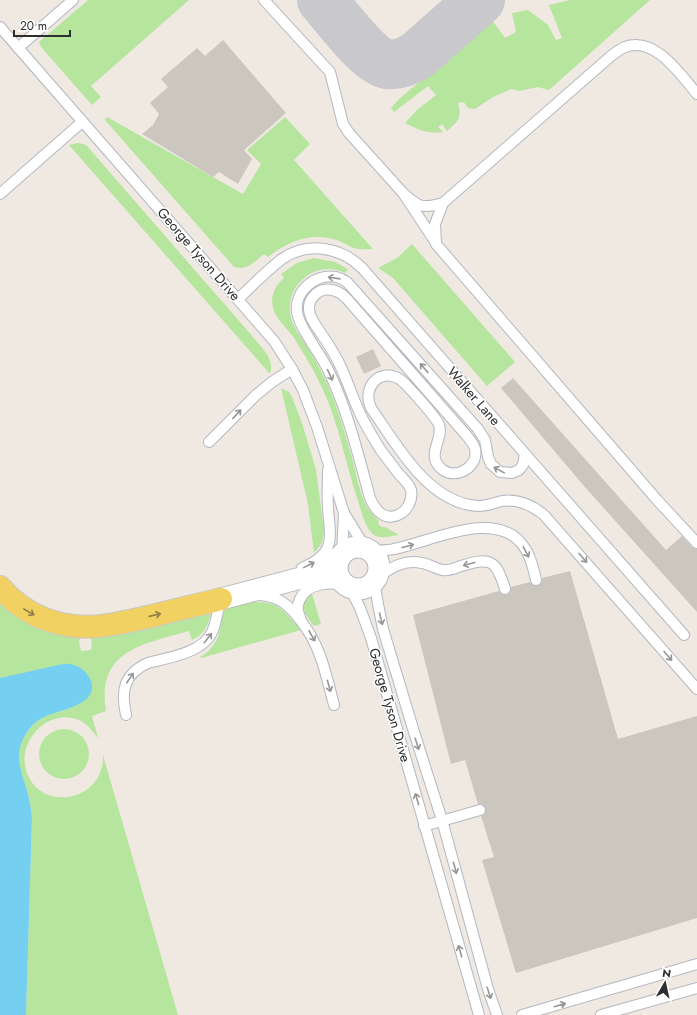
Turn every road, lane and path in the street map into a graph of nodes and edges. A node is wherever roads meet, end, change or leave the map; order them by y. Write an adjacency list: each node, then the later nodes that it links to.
1 (73, 0): 4 (lane)
2 (264, 0): 7 (lane)
3 (0, 27): 4 (lane, George Tyson Drive)
4 (18, 48): 6 (lane, George Tyson Drive)
5 (697, 94): 9 (lane)
6 (82, 122): 8 (lane); 11 (lane, George Tyson Drive)
7 (403, 193): 9 (lane); 10 (lane)
8 (0, 194)
9 (443, 203): 10 (lane)
10 (436, 244): 17 (lane)
11 (238, 299): 12 (lane, George Tyson Drive); 14 (lane, Walker Lane)
12 (292, 369): 13 (lane, one-way to 12); 15 (lane, George Tyson Drive)
13 (209, 442)
14 (525, 454): 27 (lane, Walker Lane); 28 (lane, one-way to 28)
15 (328, 458): 16 (lane, George Tyson Drive); 25 (lane, one-way to 15)
16 (344, 513): 18 (lane); 19 (lane)
17 (697, 543)
18 (368, 550): 19 (street); 20 (street); 21 (lane, one-way to 21)
19 (341, 556): 22 (street); 25 (street)
20 (375, 579): 22 (street); 24 (lane, one-way to 20); 32 (lane, George Tyson Drive, one-way to 32)
21 (536, 580)
22 (347, 585): 26 (lane); 33 (lane, George Tyson Drive, one-way to 22)
23 (0, 587): 25 (main road, one-way to 25)
24 (505, 589)
25 (227, 598): 26 (lane); 30 (lane, one-way to 25)
26 (302, 622): 29 (lane, one-way to 29)
27 (684, 635)
28 (697, 689)
29 (334, 705)
30 (126, 715)
31 (480, 810): 32 (lane)
32 (442, 820): 33 (lane); 37 (lane, George Tyson Drive, one-way to 37)
33 (424, 826): 36 (lane, George Tyson Drive, one-way to 33)
34 (697, 964): 38 (lane, one-way to 34)
35 (697, 988): 39 (lane)
36 (479, 1015)
37 (496, 1015)
38 (522, 1015)
39 (601, 1015)

